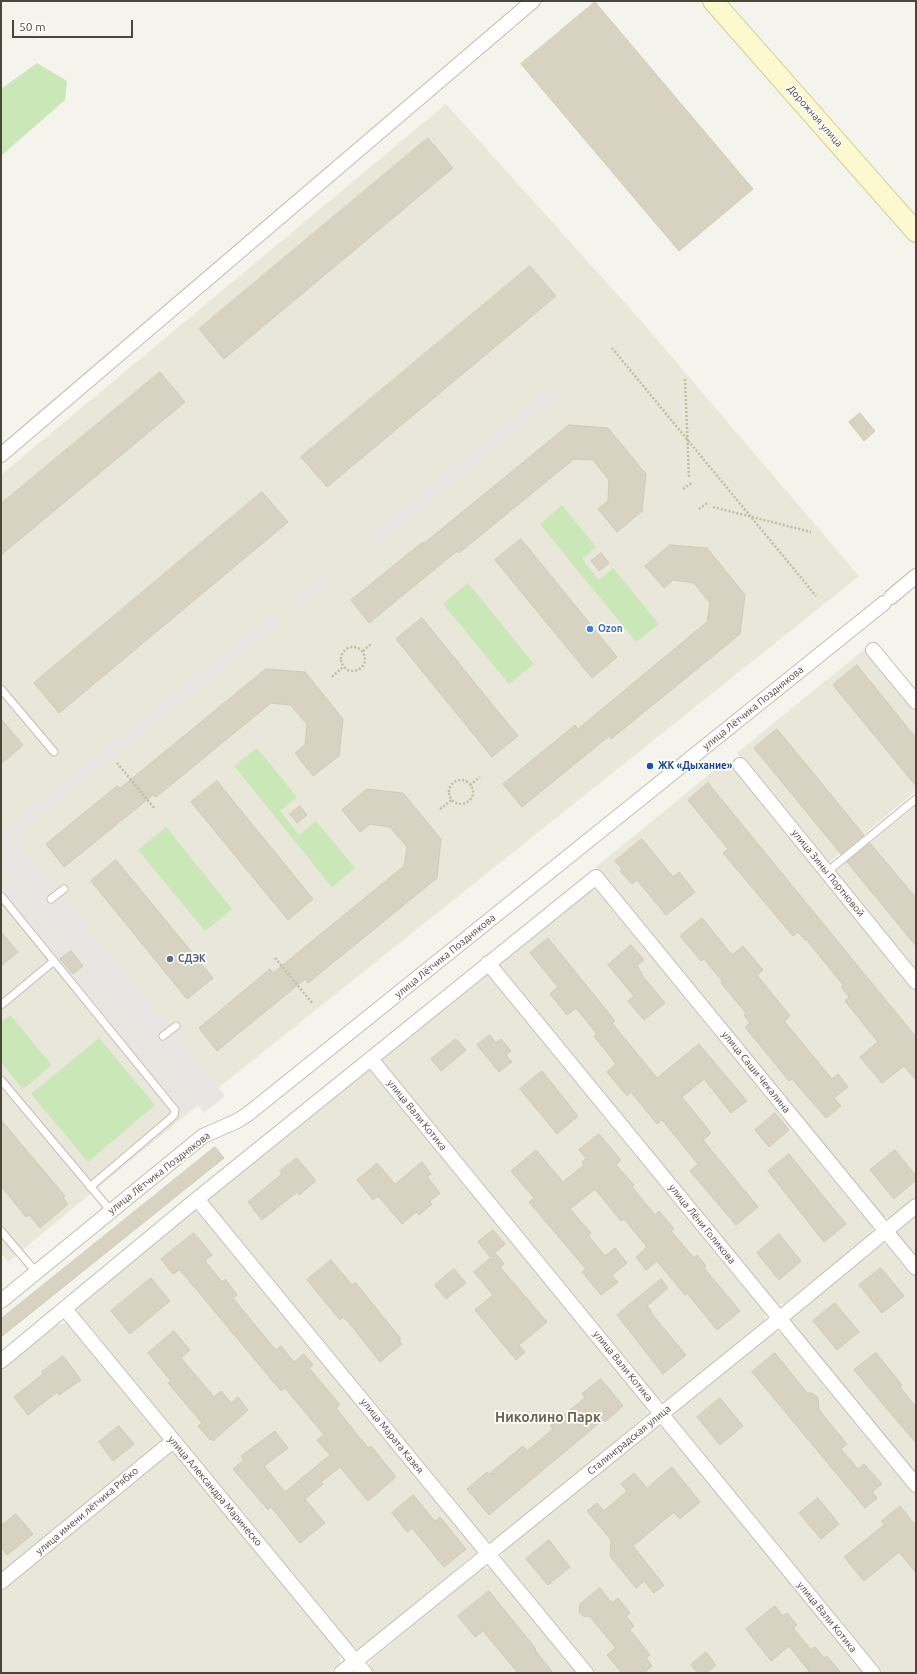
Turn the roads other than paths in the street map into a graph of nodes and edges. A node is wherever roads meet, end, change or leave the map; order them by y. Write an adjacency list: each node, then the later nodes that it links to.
1 (533, 1): 4 (street)
2 (713, 1): 3 (main road, Дорожная улица)
3 (916, 232)
4 (1, 456)
5 (916, 576): 27 (street, улица Лётчика Позднякова)
6 (873, 650): 8 (street)
7 (1, 689): 9 (lane)
8 (916, 702)
9 (54, 752)
10 (740, 765): 12 (street, улица Зины Портновой)
11 (916, 798): 12 (lane)
12 (827, 872): 18 (street, улица Зины Портновой)
13 (64, 889): 15 (lane)
14 (1, 896): 16 (lane)
15 (51, 900)
16 (54, 960): 19 (lane); 24 (lane)
17 (488, 963): 22 (street); 29 (street, улица Саши Чекалина); 34 (street, улица Лёни Голикова)
18 (916, 982)
19 (1, 1005)
20 (176, 1026): 21 (lane)
21 (163, 1036)
22 (371, 1059): 25 (street); 36 (street, улица Вали Котика)
23 (1, 1080): 24 (lane)
24 (90, 1186): 27 (lane)
25 (197, 1199): 33 (street); 39 (street, улица Марата Казея)
26 (916, 1206): 29 (street, Сталинградская улица)
27 (111, 1211): 31 (street, улица Лётчика Позднякова)
28 (1, 1231): 31 (lane)
29 (885, 1231): 30 (street, улица Саши Чекалина); 34 (street, Сталинградская улица)
30 (916, 1268)
31 (36, 1272): 32 (street, улица Лётчика Позднякова)
32 (1, 1301)
33 (65, 1309): 35 (street); 37 (street, улица Александра Маринеско)
34 (779, 1319): 36 (street, Сталинградская улица); 38 (street, улица Лёни Голикова)
35 (1, 1361)
36 (662, 1413): 39 (street, Сталинградская улица); 45 (street, улица Вали Котика)
37 (173, 1441): 40 (street, улица имени лётчика Рябко); 41 (street, улица Александра Маринеско)
38 (916, 1485)
39 (489, 1554): 41 (street, Сталинградская улица); 44 (street, улица Марата Казея)
40 (1, 1582)
41 (356, 1662): 42 (street, Сталинградская улица); 43 (street, улица Александра Маринеско)
42 (341, 1673)
43 (365, 1673)
44 (586, 1673)
45 (873, 1673)

